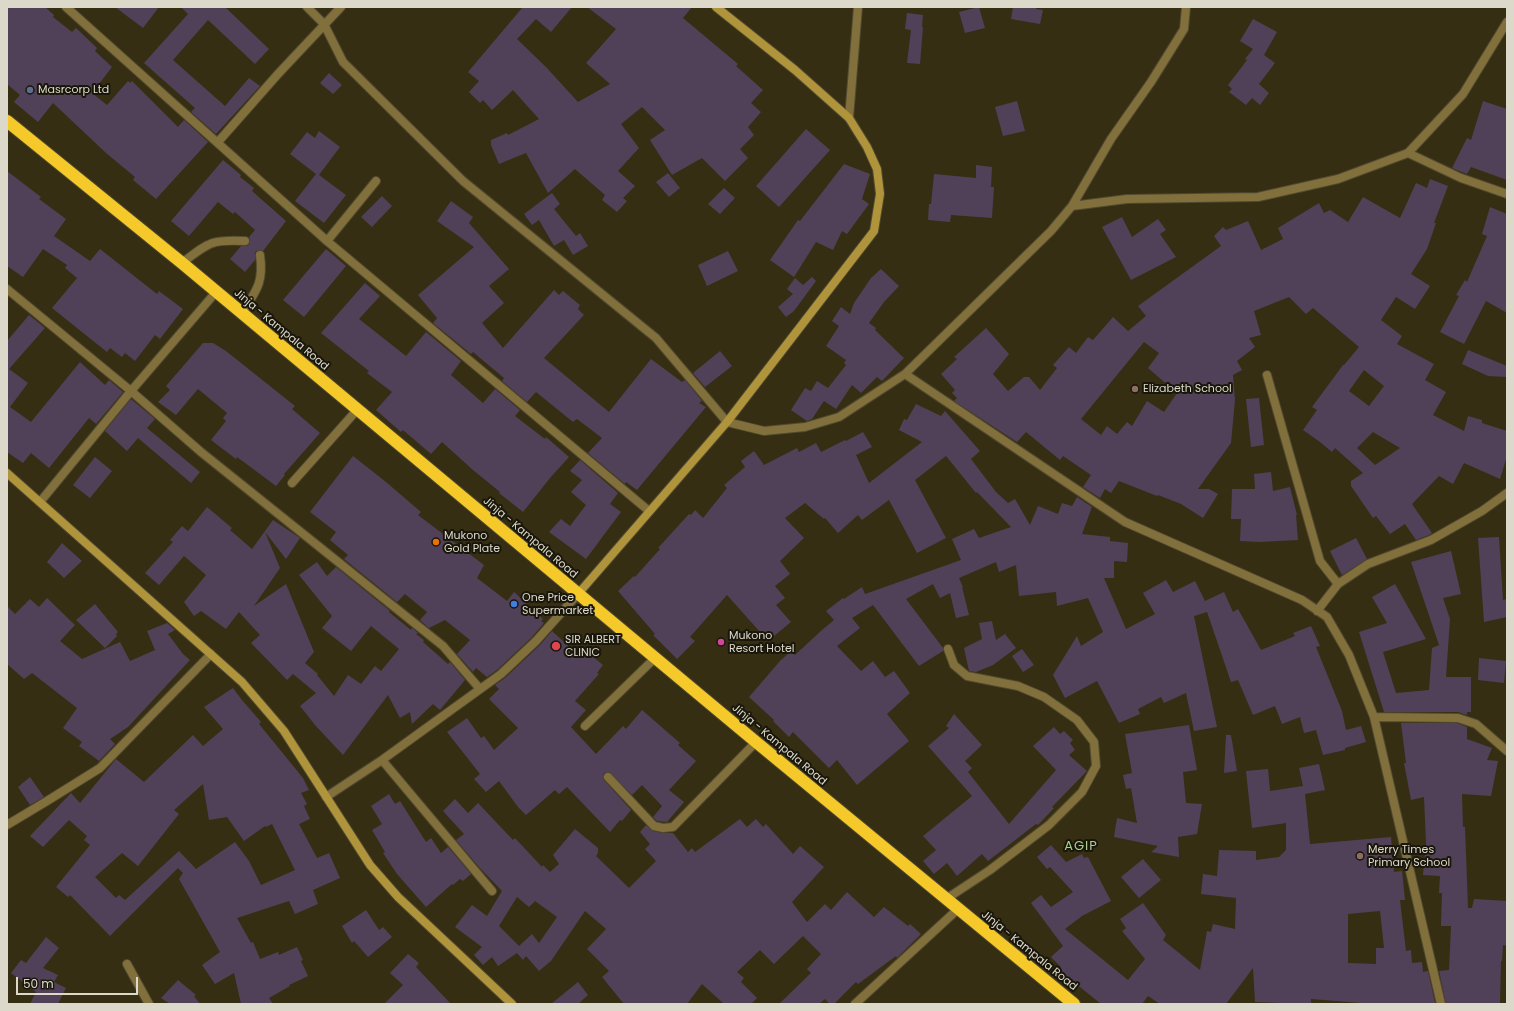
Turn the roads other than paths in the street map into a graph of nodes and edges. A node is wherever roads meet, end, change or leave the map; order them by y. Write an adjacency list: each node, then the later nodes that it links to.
1 (66, 7): 11 (street)
2 (307, 7): 8 (street)
3 (341, 7): 8 (street)
4 (716, 7): 9 (street)
5 (858, 7): 9 (street)
6 (1186, 7): 15 (street)
7 (1507, 22): 12 (street)
8 (324, 24): 11 (street); 27 (street)
9 (849, 118): 27 (street)
10 (7, 121): 19 (highway, Jinja - Kampala Road)
11 (218, 142): 17 (street)
12 (1408, 153): 14 (street); 15 (street)
13 (376, 181): 17 (street)
14 (1507, 194)
15 (1072, 206): 23 (street)
16 (245, 242): 19 (street)
17 (327, 242): 32 (street)
18 (260, 255): 22 (street)
19 (182, 263): 21 (highway, Jinja - Kampala Road)
20 (7, 289): 25 (street)
21 (216, 292): 22 (highway, Jinja - Kampala Road); 25 (street)
22 (242, 313): 26 (highway, Jinja - Kampala Road)
23 (905, 374): 27 (street); 35 (street)
24 (1267, 375): 33 (street)
25 (131, 391): 31 (street); 39 (street)
26 (357, 410): 29 (street); 34 (highway, Jinja - Kampala Road)
27 (727, 422): 32 (street)
28 (7, 473): 31 (street)
29 (292, 483)
30 (1507, 493): 33 (street)
31 (40, 502): 37 (street)
32 (649, 511): 34 (street)
33 (1338, 584): 35 (street)
34 (578, 594): 38 (highway, Jinja - Kampala Road); 39 (street)
35 (1317, 611): 40 (street)
36 (948, 650): 49 (street)
37 (211, 654): 46 (street); 47 (street)
38 (655, 658): 41 (street); 42 (highway, Jinja - Kampala Road)
39 (480, 689): 44 (street)
40 (1374, 717): 43 (street); 56 (street)
41 (586, 726)
42 (756, 742): 45 (street); 49 (highway, Jinja - Kampala Road)
43 (1507, 751)
44 (382, 760): 46 (street); 48 (street)
45 (608, 777)
46 (326, 797): 53 (street)
47 (7, 825)
48 (492, 891)
49 (946, 899): 50 (highway, Jinja - Kampala Road)
50 (958, 909): 54 (street); 55 (highway, Jinja - Kampala Road)
51 (126, 964): 52 (street)
52 (149, 1004)
53 (512, 1004)
54 (855, 1004)
55 (1074, 1004)
56 (1441, 1004)

